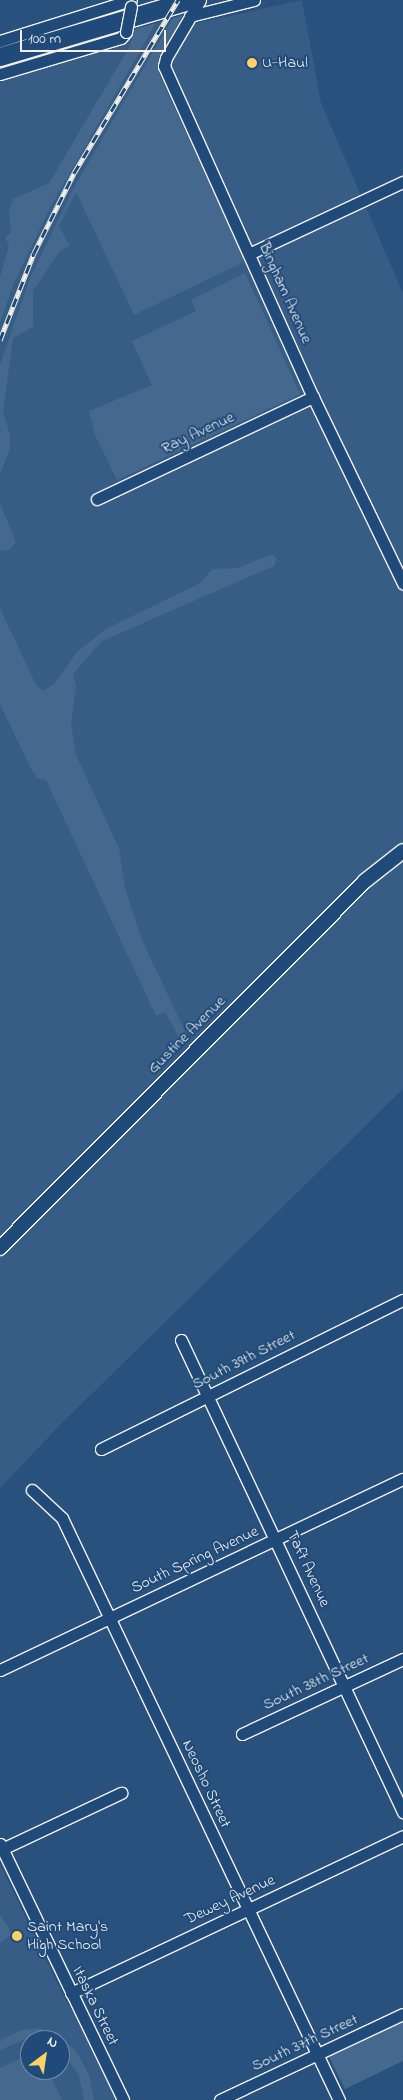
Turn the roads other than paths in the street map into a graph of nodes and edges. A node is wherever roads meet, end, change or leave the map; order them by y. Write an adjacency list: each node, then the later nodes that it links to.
1 (200, 0): 4 (street)
2 (254, 0): 4 (street)
3 (131, 2): 5 (street); 7 (street, bridge)
4 (192, 9): 6 (main road); 9 (street, Bingham Avenue)
5 (0, 41)
6 (0, 57)
7 (0, 74)
8 (403, 182): 9 (street)
9 (249, 254): 10 (street, Bingham Avenue)
10 (313, 397): 11 (street, Ray Avenue); 12 (street, Bingham Avenue)
11 (97, 498)
12 (403, 583)
13 (403, 851): 14 (street, Gustine Avenue)
14 (0, 1248)
15 (403, 1300): 17 (street, South 39th Street)
16 (181, 1340): 17 (street, Taft Avenue)
17 (209, 1396): 18 (street, South 39th Street); 21 (street, Taft Avenue)
18 (100, 1449)
19 (403, 1479): 21 (street, South Spring Avenue)
20 (32, 1490): 22 (street, Neosho Street)
21 (276, 1540): 22 (street, South Spring Avenue); 25 (street, Taft Avenue)
22 (110, 1618): 24 (street, South Spring Avenue); 31 (street, Neosho Street)
23 (403, 1659): 25 (street, South 38th Street)
24 (0, 1670)
25 (345, 1687): 26 (street, South 38th Street); 28 (street, Taft Avenue)
26 (242, 1734)
27 (120, 1793): 30 (street)
28 (403, 1812)
29 (403, 1836): 31 (street, Dewey Avenue)
30 (1, 1846): 32 (street, Itaska Street)
31 (247, 1909): 32 (street, Dewey Avenue); 34 (street, Neosho Street)
32 (71, 1993): 35 (street, Itaska Street)
33 (403, 2014): 34 (street, South 37th Street)
34 (317, 2056): 36 (street, South 37th Street); 37 (street, Neosho Street)
35 (123, 2100)
36 (220, 2100)
37 (339, 2100)

